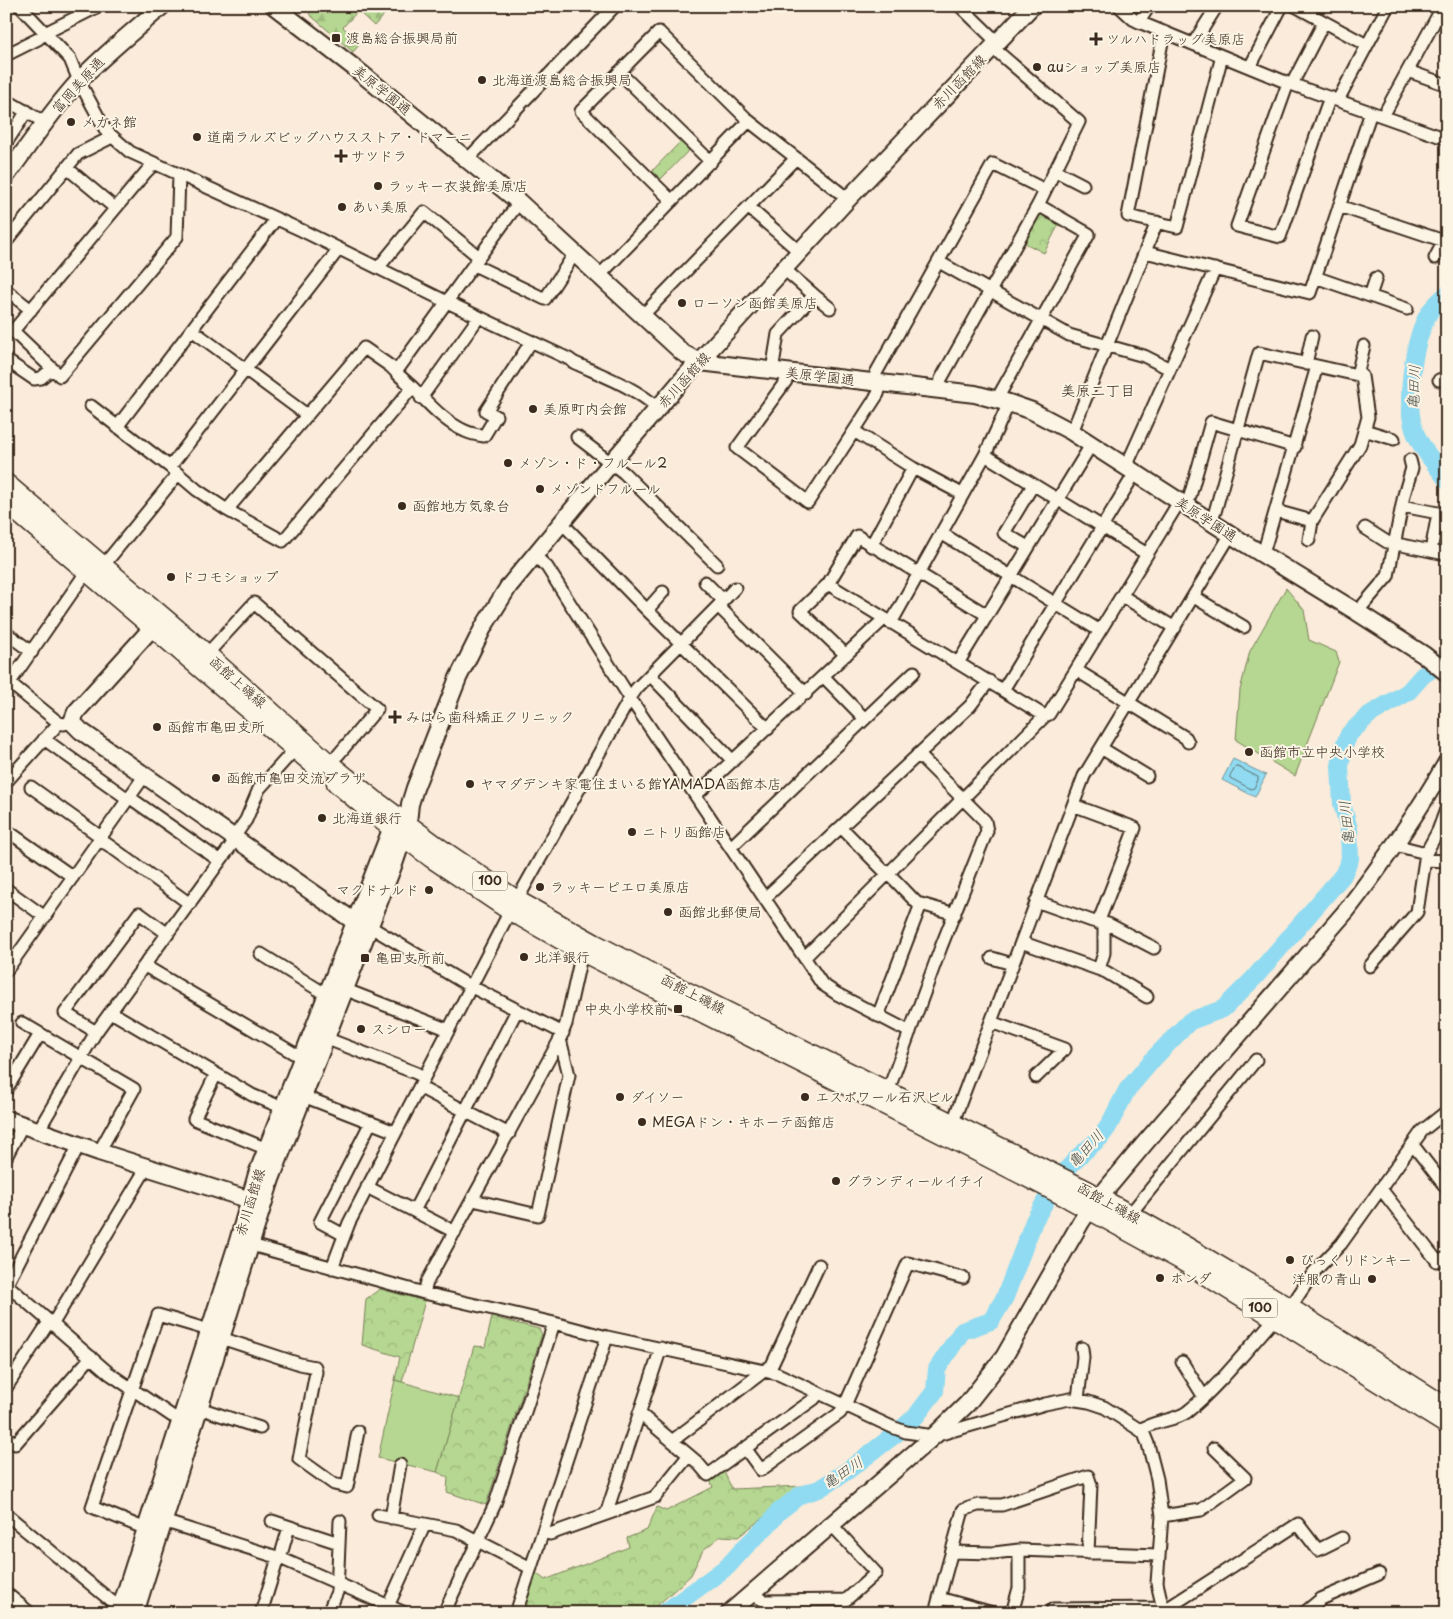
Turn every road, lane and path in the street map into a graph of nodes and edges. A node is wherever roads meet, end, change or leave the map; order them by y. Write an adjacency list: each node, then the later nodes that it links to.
1 (20, 6): 18 (street)
2 (162, 6): 27 (street, 富岡美原通)
3 (274, 6): 41 (street, 美原学園通)
4 (615, 6): 41 (street)
5 (960, 6): 20 (street)
6 (1032, 6): 20 (street, 赤川函館線)
7 (1119, 6): 15 (street)
8 (1149, 6): 15 (street)
9 (1217, 6): 19 (street)
10 (1282, 6): 24 (street)
11 (1294, 6): 16 (street)
12 (1388, 6): 21 (street)
13 (1443, 6): 26 (street)
14 (92, 8): 18 (street)
15 (1139, 22): 17 (street)
16 (1324, 22): 21 (street); 28 (street)
17 (1164, 32): 19 (street); 58 (street)
18 (45, 33): 22 (street); 27 (street)
19 (1193, 44): 23 (street)
20 (994, 45): 45 (street); 50 (street, 赤川函館線)
21 (1367, 45): 30 (street)
22 (6, 55)
23 (1222, 56): 24 (street); 58 (street)
24 (1250, 67): 28 (street)
25 (619, 72): 36 (street); 42 (street); 51 (street)
26 (1408, 72): 29 (street); 34 (street)
27 (79, 81): 37 (street); 47 (street, 富岡美原通)
28 (1290, 84): 30 (street); 30 (street)
29 (1447, 85)
30 (1334, 99): 33 (street)
31 (6, 100): 32 (street)
32 (27, 111): 35 (street); 39 (street)
33 (1371, 112): 34 (street); 54 (street)
34 (1383, 116): 38 (street)
35 (37, 118)
36 (749, 121): 40 (street); 42 (street)
37 (112, 136): 43 (street); 44 (street)
38 (1447, 139)
39 (6, 143)
40 (796, 158): 50 (street); 55 (street)
41 (468, 159): 52 (street, 美原学園通)
42 (711, 162): 51 (street)
43 (154, 164): 46 (street); 56 (street)
44 (67, 168): 56 (street); 59 (street)
45 (1054, 170): 48 (street); 49 (street)
46 (180, 175): 57 (street); 92 (street)
47 (6, 176)
48 (1083, 184)
49 (1045, 190): 53 (street); 66 (street)
50 (848, 199): 61 (street, 赤川函館線)
51 (672, 201): 70 (street)
52 (519, 202): 63 (street, 美原学園通); 65 (street)
53 (1038, 205): 74 (street); 83 (street)
54 (1339, 206): 64 (street); 71 (street)
55 (748, 207): 61 (street); 81 (street)
56 (115, 208): 80 (street)
57 (276, 219): 60 (street); 84 (street)
58 (1157, 222): 62 (street)
59 (6, 242)
60 (339, 250): 67 (street); 94 (street)
61 (800, 252): 68 (street, 赤川函館線)
62 (1145, 252): 69 (street); 87 (street)
63 (574, 253): 65 (street); 70 (street, 美原学園通)
64 (1436, 258)
65 (477, 261): 67 (street); 77 (street)
66 (939, 262): 74 (street); 98 (street)
67 (378, 268): 77 (street)
68 (784, 268): 75 (street); 90 (street, 赤川函館線)
69 (1216, 269): 71 (street); 93 (street)
70 (599, 276): 81 (street, 美原学園通)
71 (1315, 277): 76 (street)
72 (1376, 278): 76 (street)
73 (6, 290): 80 (street)
74 (990, 290): 83 (street); 100 (street)
75 (814, 295): 78 (street); 96 (street)
76 (1370, 296): 79 (street)
77 (447, 302): 82 (street); 95 (street)
78 (830, 308)
79 (1407, 309)
80 (30, 310): 92 (street)
81 (642, 316): 90 (street, 美原学園通)
82 (479, 317): 86 (street); 101 (street)
83 (1042, 318): 87 (street); 102 (street)
84 (192, 330): 94 (street); 106 (street)
85 (1312, 336): 91 (street)
86 (531, 342): 101 (street); 104 (street)
87 (1106, 345): 93 (street); 110 (street)
88 (1364, 346): 97 (street)
89 (6, 360): 92 (street)
90 (700, 362): 96 (street, 美原学園通); 104 (street, 赤川函館線)
91 (1312, 365): 97 (street); 107 (street); 114 (street)
92 (52, 369)
93 (1170, 369): 120 (street)
94 (247, 370): 105 (street); 119 (street)
95 (396, 372): 99 (street); 105 (street)
96 (780, 372): 98 (street, 美原学園通); 109 (street)
97 (1358, 375): 108 (street)
98 (877, 383): 100 (street, 美原学園通); 109 (street)
99 (412, 388): 101 (street); 128 (street)
100 (939, 389): 102 (street, 美原学園通)
101 (422, 398)
102 (1003, 401): 110 (street, 美原学園通); 115 (street)
103 (91, 406): 106 (street)
104 (658, 408): 117 (street, 赤川函館線)
105 (308, 415): 128 (street)
106 (117, 426): 119 (street)
107 (1238, 430): 114 (street); 124 (street); 130 (street)
108 (1364, 430): 112 (street); 131 (street)
109 (854, 431): 118 (street)
110 (1072, 432): 113 (street, 美原学園通)
111 (577, 436): 117 (street)
112 (1394, 439)
113 (1091, 445): 120 (street, 美原学園通); 125 (street)
114 (1295, 447): 129 (street)
115 (984, 455): 122 (street); 123 (street)
116 (1410, 460): 127 (street)
117 (611, 463): 132 (street, 赤川函館線); 146 (street)
118 (913, 468): 123 (street); 139 (street)
119 (174, 470): 128 (street); 147 (street)
120 (1131, 470): 124 (street, 美原学園通); 133 (street)
121 (6, 484): 147 (main road, 函館上磯線 / 100)
122 (1033, 485): 125 (street); 140 (street)
123 (962, 494): 135 (street)
124 (1184, 499): 136 (street, 美原学園通); 142 (street)
125 (1058, 500): 133 (street); 140 (street)
126 (6, 503): 147 (main road, 函館上磯線 / 100)
127 (1402, 506): 138 (street); 141 (street)
128 (227, 510)
129 (1276, 511): 131 (street); 143 (street)
130 (1215, 512)
131 (1312, 521): 137 (street)
132 (561, 522): 145 (street, 赤川函館線); 158 (street)
133 (1102, 527): 142 (street); 157 (street)
134 (1366, 528): 138 (street)
135 (941, 534): 148 (street); 149 (street)
136 (1231, 534): 143 (street, 美原学園通); 155 (street)
137 (1309, 540)
138 (1394, 544): 141 (street); 159 (street)
139 (871, 546): 148 (street); 151 (street)
140 (1028, 547): 149 (street)
141 (1431, 551): 144 (street)
142 (1147, 554): 154 (street)
143 (1263, 554): 159 (street, 美原学園通)
144 (1446, 554)
145 (534, 555): 181 (street); 204 (street, 赤川函館線)
146 (717, 565)
147 (95, 568): 162 (main road, 函館上磯線 / 100); 168 (street)
148 (918, 574): 160 (street); 161 (street)
149 (1010, 576): 157 (street); 160 (street)
150 (705, 582): 156 (street)
151 (828, 584): 161 (street); 170 (street)
152 (735, 588): 156 (street)
153 (664, 592): 158 (street)
154 (1122, 596): 164 (street); 165 (street)
155 (1194, 597): 163 (street); 164 (street)
156 (720, 603): 167 (street); 180 (street)
157 (1055, 603): 165 (street); 179 (street)
158 (647, 610): 167 (street)
159 (1357, 612): 174 (street, 美原学園通)
160 (987, 615): 171 (street)
161 (888, 621): 170 (street); 171 (street)
162 (157, 622): 169 (main road, 函館上磯線 / 100); 185 (street); 190 (main road, 函館上磯線 / 100)
163 (1244, 626)
164 (1175, 628): 182 (street)
165 (1100, 631): 172 (street)
166 (6, 633): 168 (street)
167 (682, 643): 175 (street); 186 (street)
168 (32, 652): 178 (street)
169 (207, 654): 193 (main road, 函館上磯線 / 100); 193 (street)
170 (846, 655): 176 (street)
171 (958, 663): 177 (street)
172 (1076, 670): 182 (street); 183 (street)
173 (914, 672): 184 (street)
174 (1447, 673)
175 (650, 675): 181 (street); 192 (street)
176 (824, 677): 180 (street); 184 (street)
177 (989, 681): 179 (street); 191 (street)
178 (8, 686): 185 (street)
179 (1003, 690): 183 (street)
180 (806, 694): 186 (street)
181 (630, 698): 199 (street); 222 (street)
182 (1129, 702): 188 (street); 189 (street)
183 (1046, 716): 201 (street)
184 (865, 719): 211 (street)
185 (66, 722): 187 (street); 195 (street)
186 (768, 729): 192 (street)
187 (44, 739): 197 (street); 200 (street)
188 (1188, 742)
189 (1101, 748): 196 (street); 202 (street)
190 (295, 749): 204 (main road, 函館上磯線 / 100); 208 (street)
191 (918, 754): 201 (street); 206 (street)
192 (733, 761): 199 (street)
193 (330, 762): 204 (main road, 函館上磯線 / 100)
194 (1447, 762): 210 (street)
195 (144, 775): 200 (street); 208 (street)
196 (1147, 776)
197 (6, 782)
198 (31, 787): 209 (street)
199 (696, 794): 211 (street)
200 (129, 798): 209 (street); 213 (street)
201 (963, 799): 215 (street); 223 (street)
202 (1073, 805): 219 (street); 225 (street)
203 (1447, 807): 205 (street)
204 (402, 822): 222 (main road, 函館上磯線 / 100); 226 (street, 赤川函館線)
205 (1444, 824): 212 (street)
206 (841, 827): 215 (street); 218 (street)
207 (6, 830): 216 (street)
208 (235, 838): 213 (street); 226 (street)
209 (100, 839): 216 (street); 220 (street)
210 (1395, 845): 212 (street); 283 (street)
211 (731, 847): 218 (street)
212 (1426, 857): 214 (street); 236 (street)
213 (220, 861): 220 (street)
214 (1447, 861)
215 (888, 875): 221 (street); 232 (street)
216 (73, 877): 224 (street)
217 (6, 889): 224 (street)
218 (766, 898): 232 (street)
219 (1036, 901): 225 (street); 228 (street)
220 (190, 904): 227 (street)
221 (921, 904): 223 (street); 245 (street)
222 (514, 906): 230 (main road, 函館上磯線 / 100); 239 (street); 261 (main road, 函館上磯線 / 100)
223 (955, 914): 250 (street)
224 (45, 916): 238 (street)
225 (1101, 923): 229 (street); 237 (street)
226 (362, 924): 239 (street); 240 (street, 赤川函館線); 241 (street, 赤川函館線)
227 (168, 934): 235 (street); 249 (street)
228 (1021, 942): 234 (street); 237 (street)
229 (1154, 948)
230 (582, 952): 252 (street); 268 (main road, 函館上磯線 / 100)
231 (261, 954): 241 (street)
232 (804, 957): 245 (street)
233 (992, 958): 234 (street)
234 (1012, 964): 246 (street)
235 (145, 966): 244 (street); 256 (street)
236 (1370, 966)
237 (1099, 969): 242 (street)
238 (6, 971)
239 (471, 987): 243 (street); 248 (street)
240 (344, 989): 248 (street); 253 (street, 赤川函館線)
241 (327, 995): 256 (street, 赤川函館線)
242 (1147, 997)
243 (517, 1010): 252 (street); 264 (street)
244 (111, 1012): 249 (street); 257 (street)
245 (878, 1016): 250 (street)
246 (991, 1022): 258 (street); 268 (street)
247 (22, 1023): 251 (street)
248 (448, 1030): 259 (street)
249 (96, 1032): 254 (street)
250 (910, 1032): 261 (street)
251 (40, 1034): 254 (street); 260 (street)
252 (561, 1036): 271 (street); 281 (street)
253 (326, 1038): 256 (street, 赤川函館線); 259 (street)
254 (81, 1057): 269 (street); 275 (street)
255 (1256, 1060): 285 (street)
256 (309, 1062): 262 (street, 赤川函館線); 263 (street, 赤川函館線)
257 (216, 1074): 263 (street); 274 (street)
258 (1036, 1077)
259 (422, 1082): 264 (street); 270 (street)
260 (6, 1090)
261 (888, 1091): 268 (main road, 函館上磯線 / 100)
262 (303, 1096): 267 (street); 282 (street, 赤川函館線)
263 (284, 1106): 274 (street, 赤川函館線)
264 (465, 1110): 271 (street); 284 (street)
265 (1447, 1111): 272 (street)
266 (14, 1122): 269 (street); 276 (street)
267 (371, 1122): 270 (street); 287 (street)
268 (948, 1129): 283 (main road, 函館上磯線 / 100)
269 (38, 1131): 273 (street)
270 (395, 1132): 278 (street)
271 (509, 1134): 281 (street)
272 (1413, 1145): 279 (street); 280 (street)
273 (79, 1146): 275 (street); 293 (street)
274 (267, 1149): 282 (street, 赤川函館線)
275 (99, 1152): 277 (street)
276 (6, 1157)
277 (147, 1167): 282 (street); 296 (street)
278 (367, 1187): 284 (street); 287 (street)
279 (1381, 1189): 289 (street); 295 (street)
280 (1447, 1189)
281 (473, 1200): 286 (street)
282 (256, 1202): 288 (street, 赤川函館線)
283 (1094, 1204): 285 (main road, 函館上磯線 / 100); 295 (main road, 函館上磯線 / 100); 319 (street)
284 (414, 1211): 286 (street)
285 (1131, 1215): 295 (main road, 函館上磯線 / 100)
286 (455, 1232): 294 (street)
287 (344, 1235): 291 (street)
288 (244, 1243): 291 (street); 298 (street, 赤川函館線)
289 (1447, 1258)
290 (819, 1265): 304 (street)
291 (332, 1268): 294 (street)
292 (962, 1278): 310 (street)
293 (6, 1285): 296 (street)
294 (424, 1293): 297 (street)
295 (1285, 1314): 308 (street); 311 (main road, 函館上磯線 / 100); 314 (main road, 函館上磯線 / 100)
296 (51, 1323): 302 (street); 305 (street)
297 (554, 1323): 299 (street); 339 (street)
298 (215, 1334): 306 (street); 313 (street, 赤川函館線); 317 (street)
299 (607, 1337): 300 (street); 337 (street)
300 (661, 1348): 304 (street); 312 (street)
301 (1082, 1348): 309 (street)
302 (91, 1357): 306 (street); 318 (street)
303 (1182, 1362): 308 (street)
304 (766, 1371): 307 (street); 320 (street)
305 (6, 1388)
306 (133, 1389): 313 (street); 336 (street)
307 (819, 1393): 310 (street); 321 (street)
308 (1204, 1397): 316 (street)
309 (1078, 1399): 316 (street); 319 (street)
310 (845, 1405): 319 (street); 321 (street)
311 (1447, 1407)
312 (639, 1413): 320 (street); 326 (street)
313 (191, 1417): 315 (street); 330 (street, 赤川函館線); 336 (street, 赤川函館線)
314 (1447, 1425)
315 (260, 1428)
316 (1140, 1430): 328 (street)
317 (358, 1432)
318 (6, 1436)
319 (934, 1436): 334 (street)
320 (672, 1441): 323 (street)
321 (745, 1448): 323 (street)
322 (1214, 1448): 328 (street)
323 (689, 1455): 326 (street)
324 (400, 1465): 329 (street)
325 (6, 1514): 354 (street)
326 (606, 1514): 337 (street)
327 (378, 1515): 329 (street)
328 (1162, 1516): 344 (street)
329 (390, 1518): 333 (street)
330 (163, 1521): 345 (street); 354 (street, 赤川函館線)
331 (272, 1521): 335 (street)
332 (340, 1521): 340 (street)
333 (425, 1524): 339 (street); 352 (street)
334 (831, 1524): 350 (street); 350 (street)
335 (289, 1527): 340 (street); 345 (street)
336 (146, 1529): 354 (street, 赤川函館線)
337 (542, 1532): 346 (street)
338 (1342, 1538): 356 (street)
339 (478, 1541): 346 (street); 361 (street)
340 (339, 1543): 348 (street)
341 (1019, 1550): 342 (street); 343 (street); 366 (street)
342 (952, 1552): 343 (street); 351 (street)
343 (1088, 1553): 344 (street)
344 (1158, 1555): 356 (street)
345 (279, 1558): 348 (street); 358 (street)
346 (531, 1568): 362 (street)
347 (1379, 1574): 367 (street)
348 (338, 1582): 352 (street); 359 (street)
349 (6, 1593): 357 (street)
350 (752, 1594): 363 (street)
351 (939, 1598): 364 (street); 365 (street)
352 (387, 1609): 360 (street)
353 (1053, 1609): 355 (street)
354 (125, 1611)
355 (1100, 1611): 356 (street)
356 (1164, 1611)
357 (30, 1613)
358 (261, 1613)
359 (328, 1613)
360 (405, 1613)
361 (444, 1613)
362 (516, 1613)
363 (729, 1613)
364 (935, 1613)
365 (993, 1613)
366 (1012, 1613)
367 (1304, 1613)

